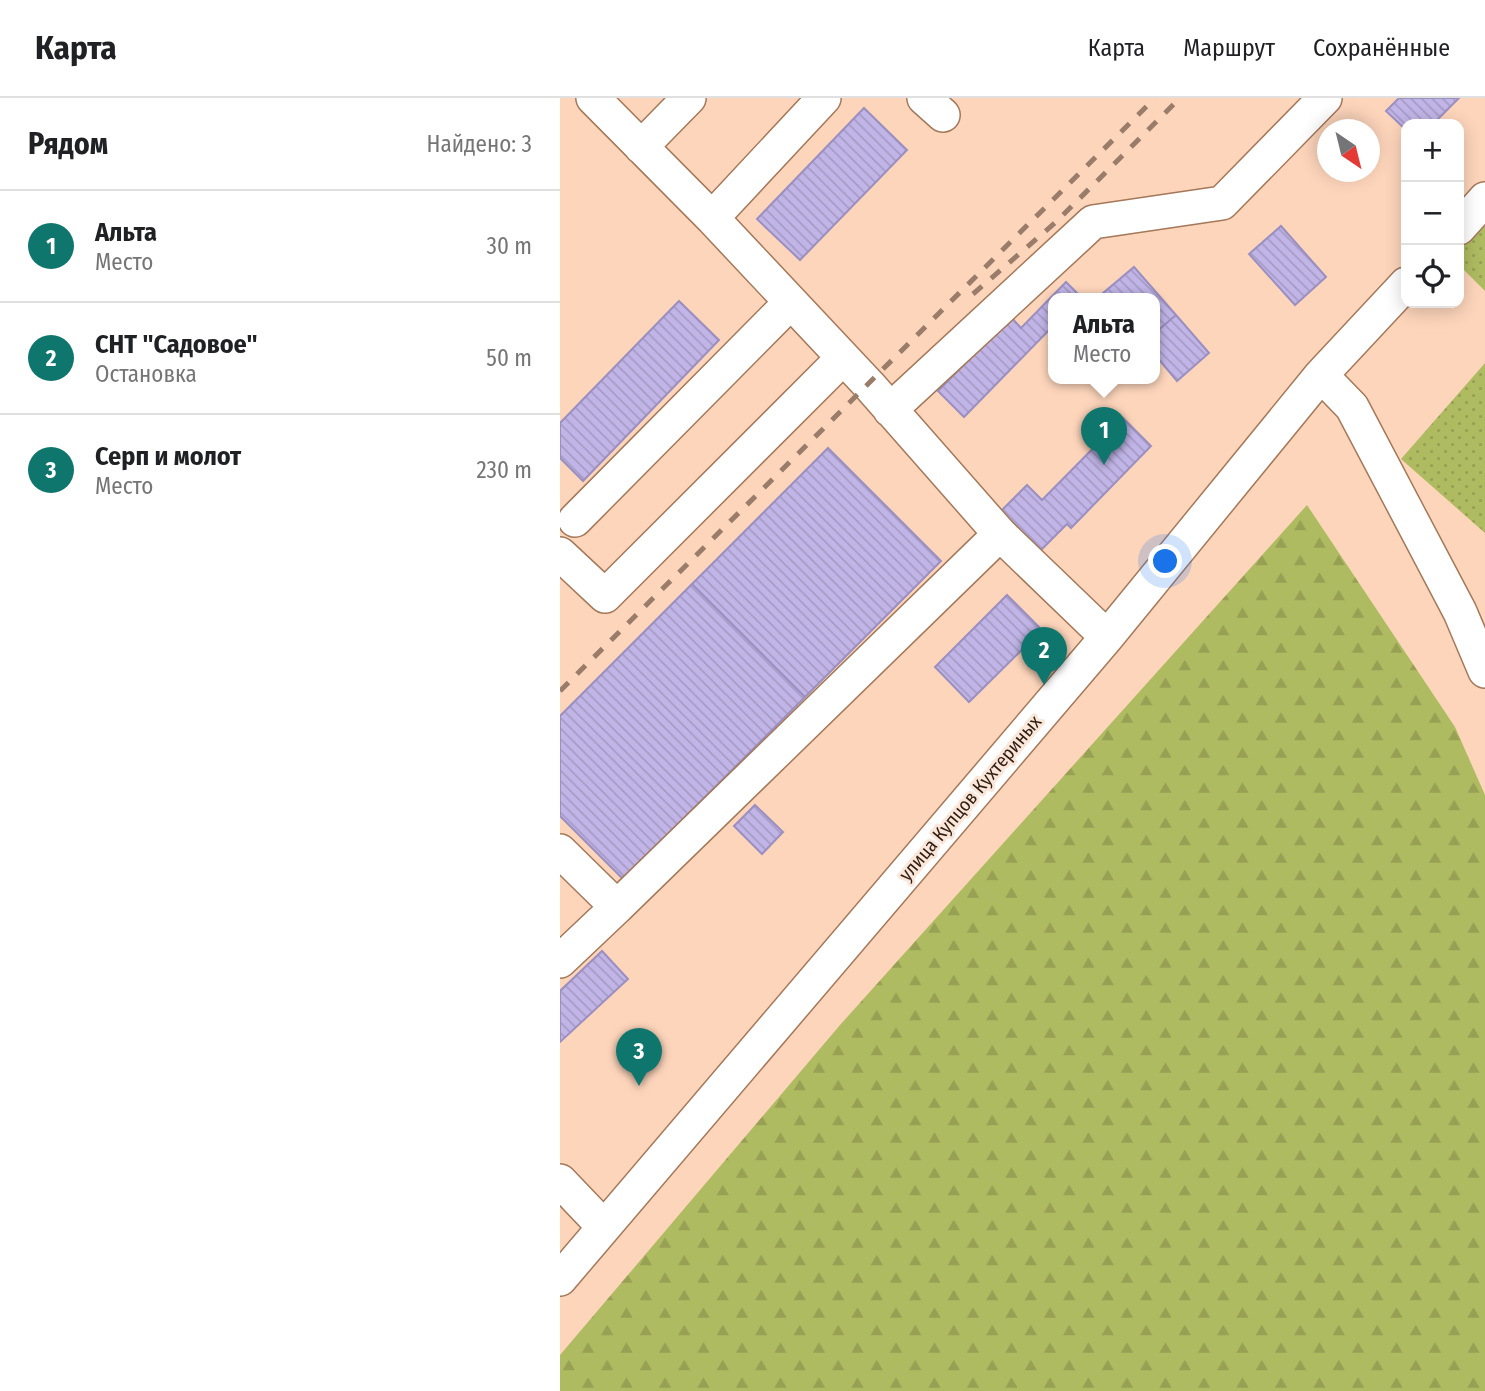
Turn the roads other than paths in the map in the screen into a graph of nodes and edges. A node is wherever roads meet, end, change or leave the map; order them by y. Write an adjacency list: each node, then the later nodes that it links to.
1 (593, 98): 5 (street)
2 (689, 98): 5 (street)
3 (824, 98): 7 (street)
4 (1325, 98): 13 (street)
5 (641, 147): 7 (street)
6 (1485, 200): 8 (street)
7 (712, 218): 10 (street)
8 (1464, 223)
9 (1401, 289): 12 (street, улица Купцов Кухтериных)
10 (791, 302): 11 (street); 14 (street)
11 (843, 358): 13 (street); 16 (street)
12 (1321, 375): 17 (street); 18 (street, улица Купцов Кухтериных)
13 (891, 410): 15 (street)
14 (575, 520)
15 (1000, 534): 18 (street); 21 (street)
16 (560, 554)
17 (1473, 608): 19 (street)
18 (1107, 637): 24 (street, улица Купцов Кухтериных)
19 (1485, 671)
20 (560, 851): 21 (street)
21 (617, 907): 22 (street)
22 (560, 961)
23 (560, 1181): 24 (street)
24 (604, 1227): 25 (street, улица Купцов Кухтериных)
25 (560, 1279)

